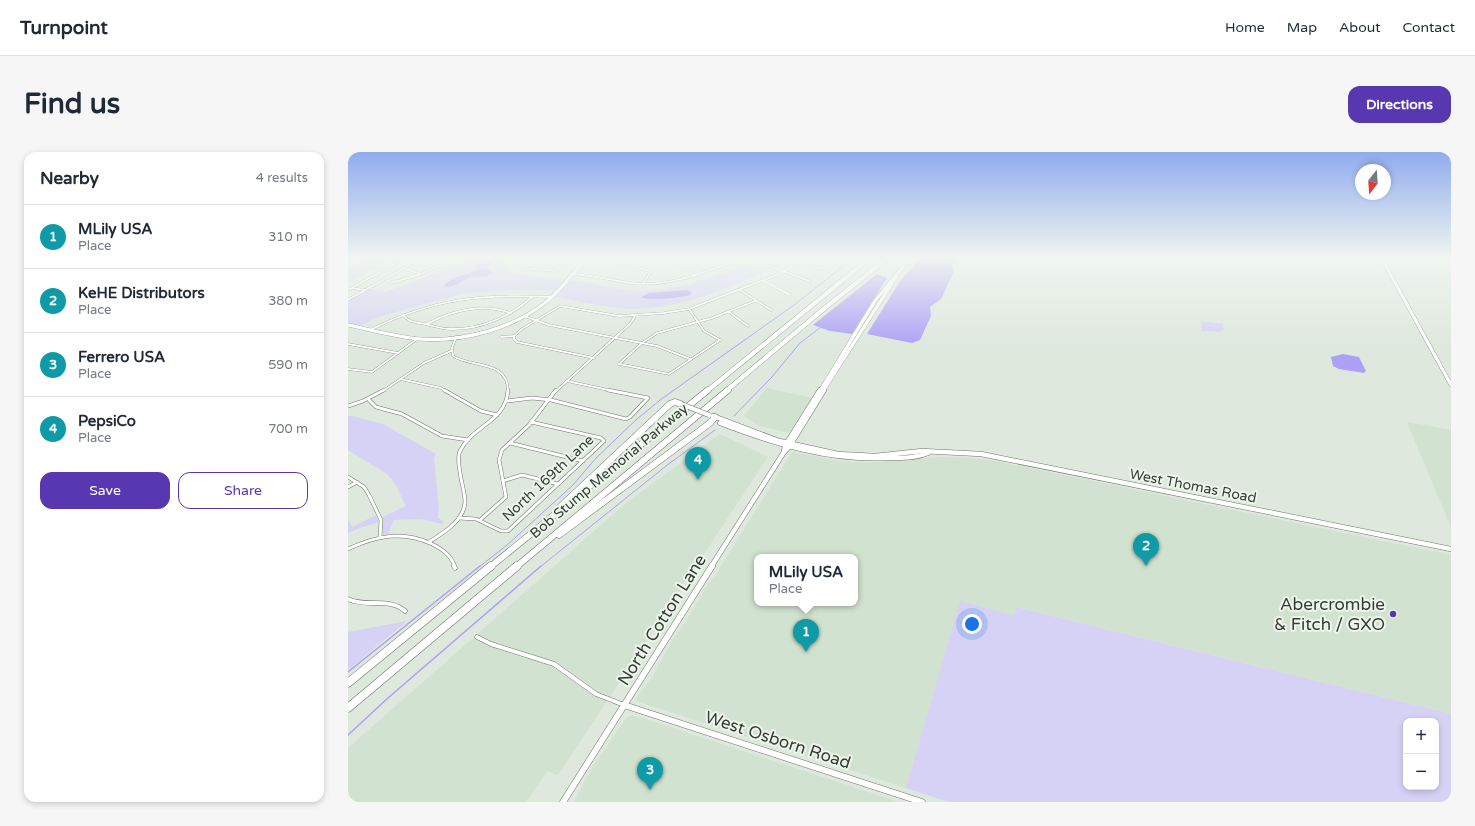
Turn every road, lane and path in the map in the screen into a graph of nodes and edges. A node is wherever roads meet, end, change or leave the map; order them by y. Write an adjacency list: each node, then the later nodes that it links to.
1 (370, 287): 12 (street)
2 (559, 287): 16 (main road)
3 (747, 287): 13 (street)
4 (776, 287): 14 (street)
5 (834, 287): 73 (highway, Bob Stump Memorial Parkway)
6 (851, 287): 76 (highway, Bob Stump Memorial Parkway)
7 (884, 287): 49 (main road, North Cotton Lane)
8 (890, 287): 53 (main road, North Cotton Lane)
9 (1398, 287): 46 (main road)
10 (352, 288): 11 (street); 12 (street)
11 (348, 290)
12 (365, 290): 17 (street)
13 (740, 290): 18 (street); 19 (street)
14 (790, 295)
15 (532, 297): 16 (street); 22 (street); 23 (street)
16 (550, 297): 24 (main road)
17 (348, 300)
18 (755, 301): 20 (street); 21 (street)
19 (689, 309): 25 (street); 27 (street)
20 (771, 310)
21 (729, 312): 27 (street); 30 (street)
22 (510, 313): 28 (street); 28 (street)
23 (403, 315): 28 (street); 31 (street)
24 (524, 316): 26 (street); 33 (main road)
25 (635, 316): 26 (street); 35 (street)
26 (536, 321): 32 (street); 35 (street)
27 (697, 322): 37 (street); 42 (street)
28 (427, 324)
29 (348, 325): 31 (main road)
30 (748, 326)
31 (370, 330): 36 (main road)
32 (514, 336): 34 (street); 41 (street)
33 (456, 337): 36 (main road); 39 (street)
34 (501, 337)
35 (616, 338): 37 (street); 41 (street)
36 (418, 339): 40 (street)
37 (642, 343): 42 (street); 42 (street)
38 (348, 344): 40 (street)
39 (451, 351): 44 (street); 50 (street)
40 (398, 353): 43 (street)
41 (594, 358): 45 (street)
42 (690, 359)
43 (348, 369)
44 (400, 379): 48 (street); 54 (street)
45 (567, 381): 47 (street); 47 (street)
46 (1451, 385)
47 (548, 399): 50 (street); 56 (street)
48 (369, 400): 52 (street); 58 (street)
49 (814, 400): 53 (main road); 60 (main road, North Cotton Lane)
50 (507, 401): 54 (street)
51 (681, 404): 55 (main road, West Thomas Road, bridge); 73 (highway)
52 (348, 406)
53 (813, 411): 60 (main road, North Cotton Lane)
54 (497, 415): 58 (street)
55 (713, 420): 57 (highway); 60 (main road, West Thomas Road); 76 (highway)
56 (531, 422): 59 (street); 61 (street, North 169th Lane)
57 (720, 423): 60 (main road, West Thomas Road)
58 (468, 440): 67 (street)
59 (510, 443): 61 (street); 63 (street)
60 (788, 445): 72 (main road, West Thomas Road); 80 (main road, North Cotton Lane)
61 (583, 461): 65 (street, North 169th Lane)
62 (348, 477): 64 (street)
63 (503, 481): 65 (street); 68 (street)
64 (357, 482): 66 (street); 69 (street)
65 (558, 484): 68 (street, North 169th Lane)
66 (348, 487)
67 (459, 518): 68 (street); 70 (street)
68 (480, 520)
69 (380, 537): 70 (street); 71 (street)
70 (429, 542): 74 (street)
71 (348, 549)
72 (1451, 550)
73 (495, 564): 79 (highway, Bob Stump Memorial Parkway)
74 (456, 568)
75 (348, 599): 77 (street)
76 (475, 602): 81 (highway, Bob Stump Memorial Parkway)
77 (405, 611)
78 (477, 637): 80 (street)
79 (348, 683)
80 (624, 705): 82 (main road, North Cotton Lane); 83 (main road, West Osborn Road)
81 (348, 708)
82 (563, 802)
83 (922, 802)

